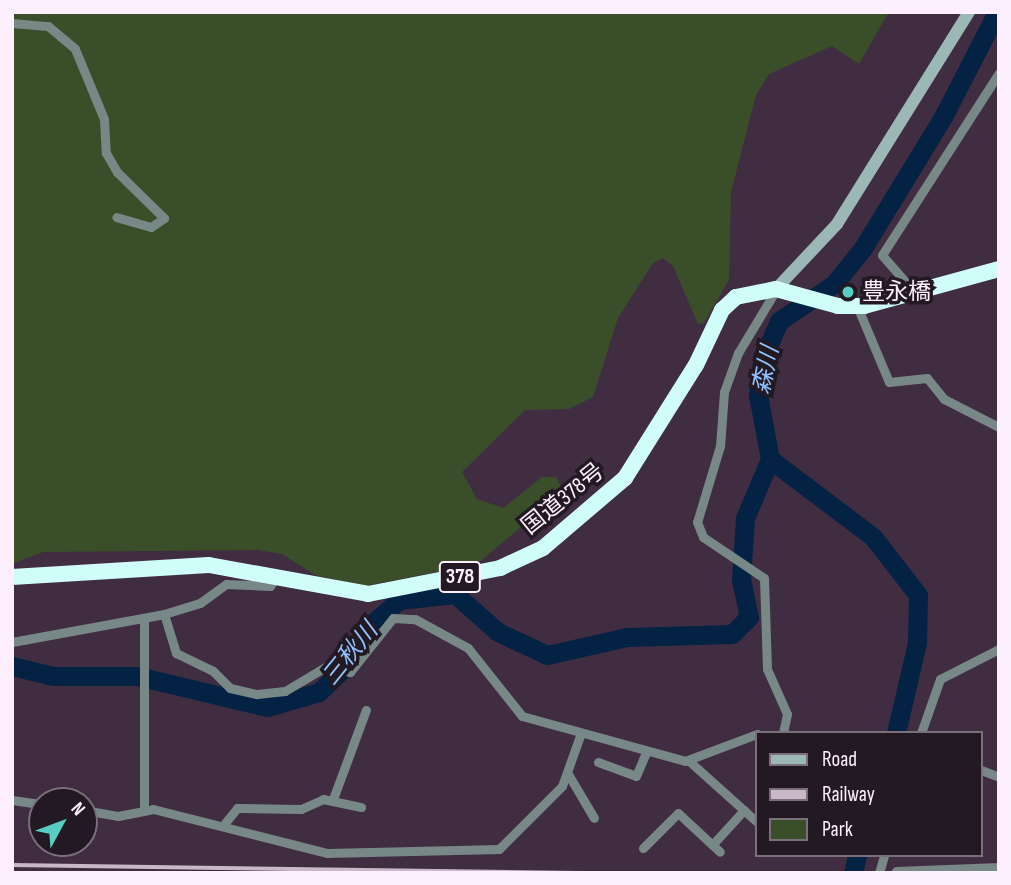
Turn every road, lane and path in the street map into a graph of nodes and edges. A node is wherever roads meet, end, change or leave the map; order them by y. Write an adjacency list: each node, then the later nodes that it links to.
1 (969, 12): 6 (street)
2 (12, 23): 4 (street)
3 (999, 73): 7 (street)
4 (116, 217)
5 (999, 270): 7 (highway, 国道378号 / 378)
6 (784, 291): 8 (highway, 国道378号 / 378); 10 (highway, 国道378号 / 378); 17 (street)
7 (915, 293): 8 (highway, 国道378号 / 378)
8 (857, 306): 9 (street)
9 (999, 427)
10 (278, 575): 11 (highway, 国道378号 / 378); 12 (street)
11 (12, 576)
12 (164, 614): 13 (street); 19 (street)
13 (144, 619): 14 (street); 27 (street)
14 (12, 642)
15 (999, 649): 18 (street)
16 (366, 709): 25 (street)
17 (783, 731)
18 (922, 731)
19 (581, 733): 21 (street); 24 (street)
20 (755, 735): 22 (street)
21 (646, 752): 22 (street); 23 (street)
22 (689, 761): 28 (street)
23 (598, 762)
24 (568, 774): 30 (street); 32 (street)
25 (333, 799): 26 (street); 32 (street)
26 (361, 807)
27 (144, 809): 29 (street); 32 (street)
28 (744, 810): 31 (street); 33 (street)
29 (98, 812)
30 (594, 818)
31 (755, 820)
32 (225, 823)
33 (713, 844): 34 (street); 35 (street)
34 (643, 848)
35 (720, 852)
36 (999, 867): 37 (street)
37 (896, 870)

